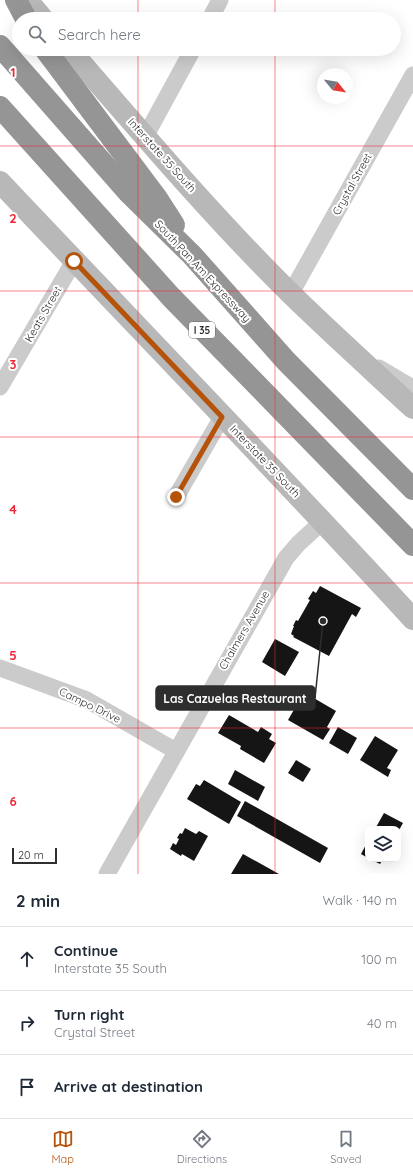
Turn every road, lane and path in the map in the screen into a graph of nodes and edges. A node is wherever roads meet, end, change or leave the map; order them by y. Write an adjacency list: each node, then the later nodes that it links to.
1 (16, 0): 4 (highway)
2 (27, 0): 5 (main road)
3 (220, 0): 6 (street)
4 (22, 12)
5 (38, 12)
6 (214, 12)
7 (0, 46): 15 (highway, South Pan Am Expressway)
8 (50, 56): 15 (highway)
9 (75, 56): 13 (main road, Interstate 35 South)
10 (189, 56): 13 (street)
11 (413, 75): 17 (street, Crystal Street)
12 (0, 108): 26 (highway, I 35)
13 (145, 137): 17 (main road, Interstate 35 South)
14 (0, 182): 16 (main road, Interstate 35 South)
15 (192, 255): 23 (highway, South Pan Am Expressway)
16 (74, 261): 19 (street, Keats Street); 22 (main road, Interstate 35 South)
17 (291, 293): 18 (main road, Interstate 35 South)
18 (356, 355): 20 (street); 21 (main road, Interstate 35 South)
19 (0, 387)
20 (413, 388)
21 (413, 408)
22 (222, 417): 24 (street); 25 (main road, Interstate 35 South)
23 (413, 489)
24 (176, 497)
25 (323, 521): 27 (main road, Interstate 35 South); 29 (street, Chalmers Avenue)
26 (413, 545)
27 (413, 619)
28 (0, 668): 29 (street, Campo Drive)
29 (176, 751): 30 (street, Chalmers Avenue)
30 (106, 874)

